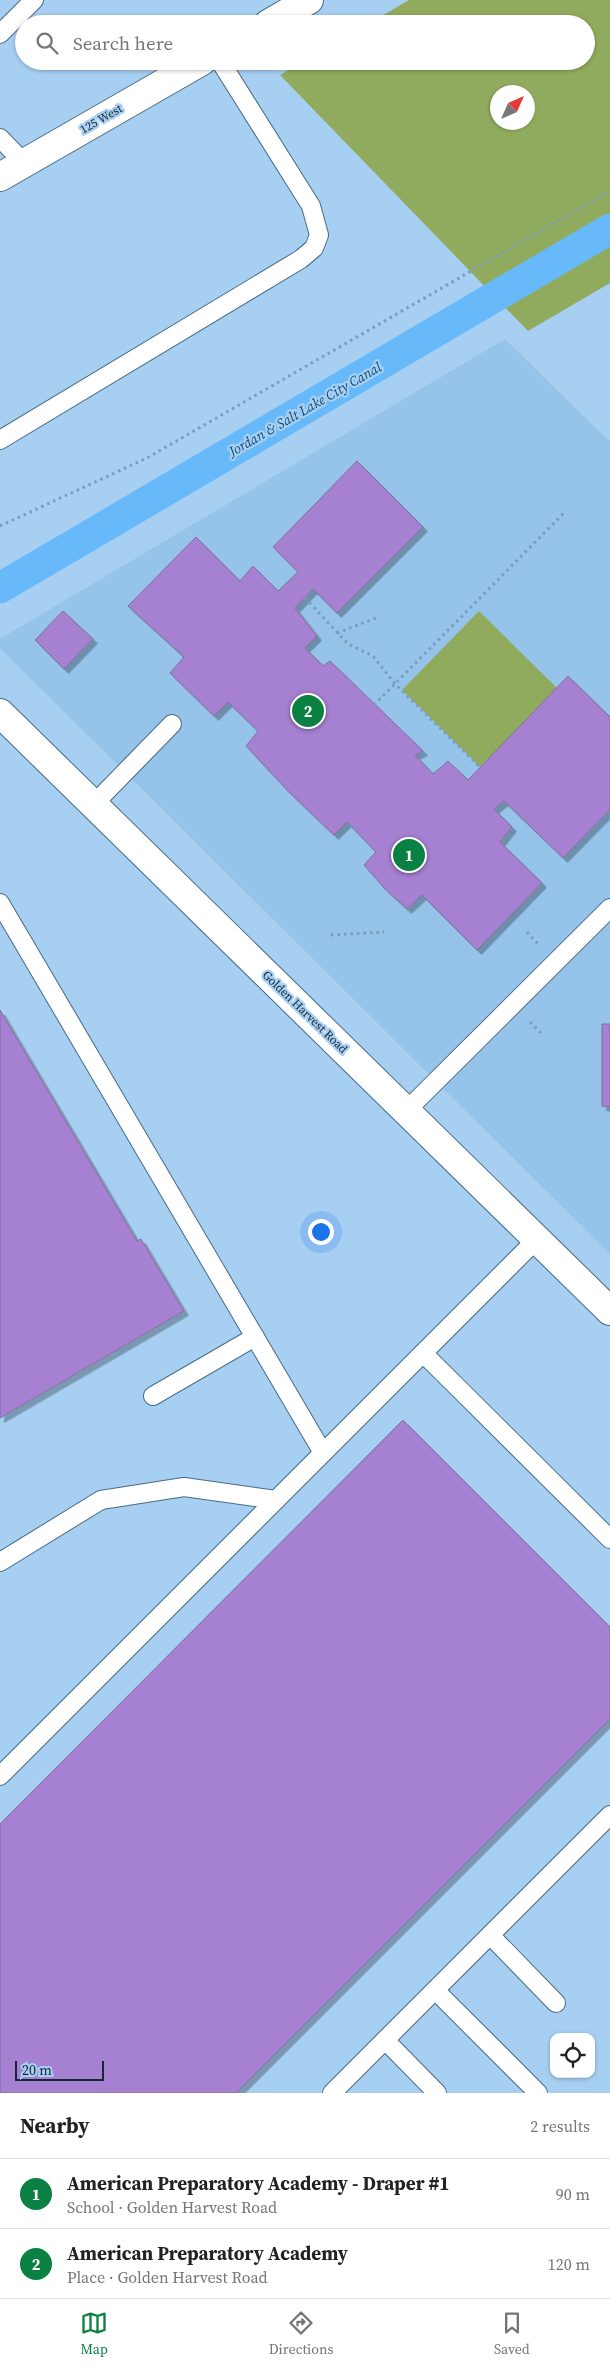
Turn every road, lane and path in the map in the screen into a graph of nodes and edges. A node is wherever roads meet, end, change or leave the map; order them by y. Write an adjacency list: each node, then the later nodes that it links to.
1 (34, 0): 3 (lane)
2 (309, 0): 4 (street)
3 (19, 15)
4 (283, 15)
5 (15, 19): 6 (lane)
6 (0, 34)
7 (186, 70): 10 (street, 125 West)
8 (226, 70): 13 (lane)
9 (0, 138): 10 (lane)
10 (24, 163): 11 (street, 125 West)
11 (0, 177)
12 (610, 190): 15 (path)
13 (0, 440)
14 (564, 513): 19 (path)
15 (0, 526)
16 (305, 598): 18 (path)
17 (376, 618): 18 (path)
18 (337, 633): 19 (path)
19 (395, 684): 20 (path); 23 (path)
20 (374, 705)
21 (0, 713): 24 (street, Golden Harvest Road)
22 (172, 724): 24 (lane)
23 (480, 767)
24 (94, 806): 29 (street, Golden Harvest Road)
25 (0, 902): 32 (lane)
26 (610, 908): 29 (lane)
27 (384, 932): 28 (path)
28 (331, 935)
29 (406, 1111): 30 (street, Golden Harvest Road)
30 (537, 1239): 31 (street, Golden Harvest Road); 33 (lane)
31 (610, 1311)
32 (255, 1337): 34 (lane); 35 (lane)
33 (423, 1353): 35 (lane); 37 (lane)
34 (153, 1396)
35 (323, 1453): 36 (lane)
36 (276, 1500): 38 (lane); 39 (lane)
37 (610, 1539)
38 (0, 1562)
39 (0, 1776)
40 (610, 1815): 41 (lane)
41 (490, 1935): 42 (lane); 43 (lane)
42 (435, 1990): 44 (lane); 47 (lane)
43 (556, 2003)
44 (385, 2040): 45 (lane); 46 (lane)
45 (332, 2093)
46 (437, 2093)
47 (538, 2093)

